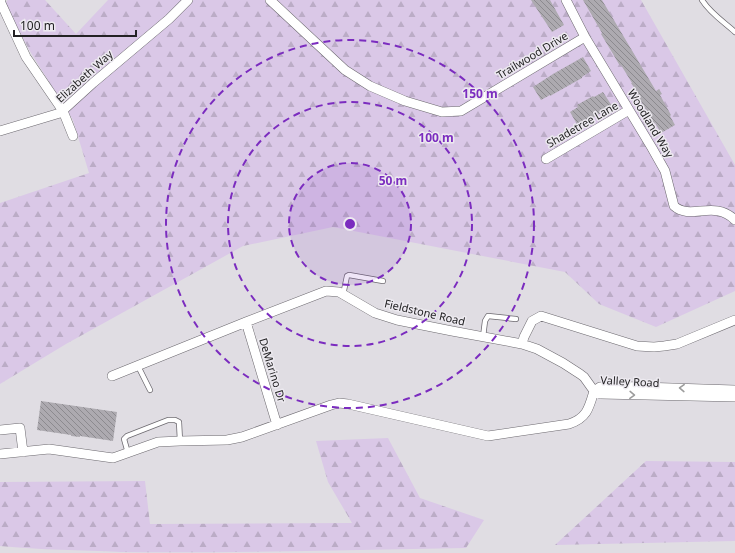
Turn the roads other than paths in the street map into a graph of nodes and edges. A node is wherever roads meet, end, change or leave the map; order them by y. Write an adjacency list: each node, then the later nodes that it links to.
1 (1, 0): 8 (street)
2 (188, 0): 8 (street, Elizabeth Way)
3 (270, 0): 7 (street, Trailwood Drive)
4 (566, 0): 7 (street, Woodland Way)
5 (702, 0): 6 (lane)
6 (735, 32)
7 (585, 37): 9 (street, Woodland Way)
8 (63, 110): 10 (street, Elizabeth Way); 11 (street)
9 (629, 110): 12 (street, Shadetree Lane); 13 (street, Woodland Way)
10 (0, 131)
11 (73, 136)
12 (546, 159)
13 (735, 220)
14 (383, 281): 15 (lane)
15 (343, 295): 18 (street, Fieldstone Road); 19 (street, Fieldstone Road)
16 (516, 320): 19 (lane)
17 (735, 320): 20 (street)
18 (246, 322): 21 (street, Fieldstone Road); 27 (street, DeMarino Dr)
19 (482, 337): 20 (street, Fieldstone Road)
20 (522, 344): 25 (street, Fieldstone Road)
21 (138, 366): 22 (street, Fieldstone Road); 23 (lane)
22 (112, 376)
23 (150, 390)
24 (735, 390): 25 (street, Valley Road, one-way to 25)
25 (594, 391): 26 (street, Valley Road, one-way to 26); 27 (street)
26 (735, 397)
27 (277, 425): 29 (street)
28 (0, 430): 30 (street)
29 (180, 441): 31 (street); 31 (lane)
30 (23, 452): 31 (street); 32 (street)
31 (128, 453)
32 (0, 454)

